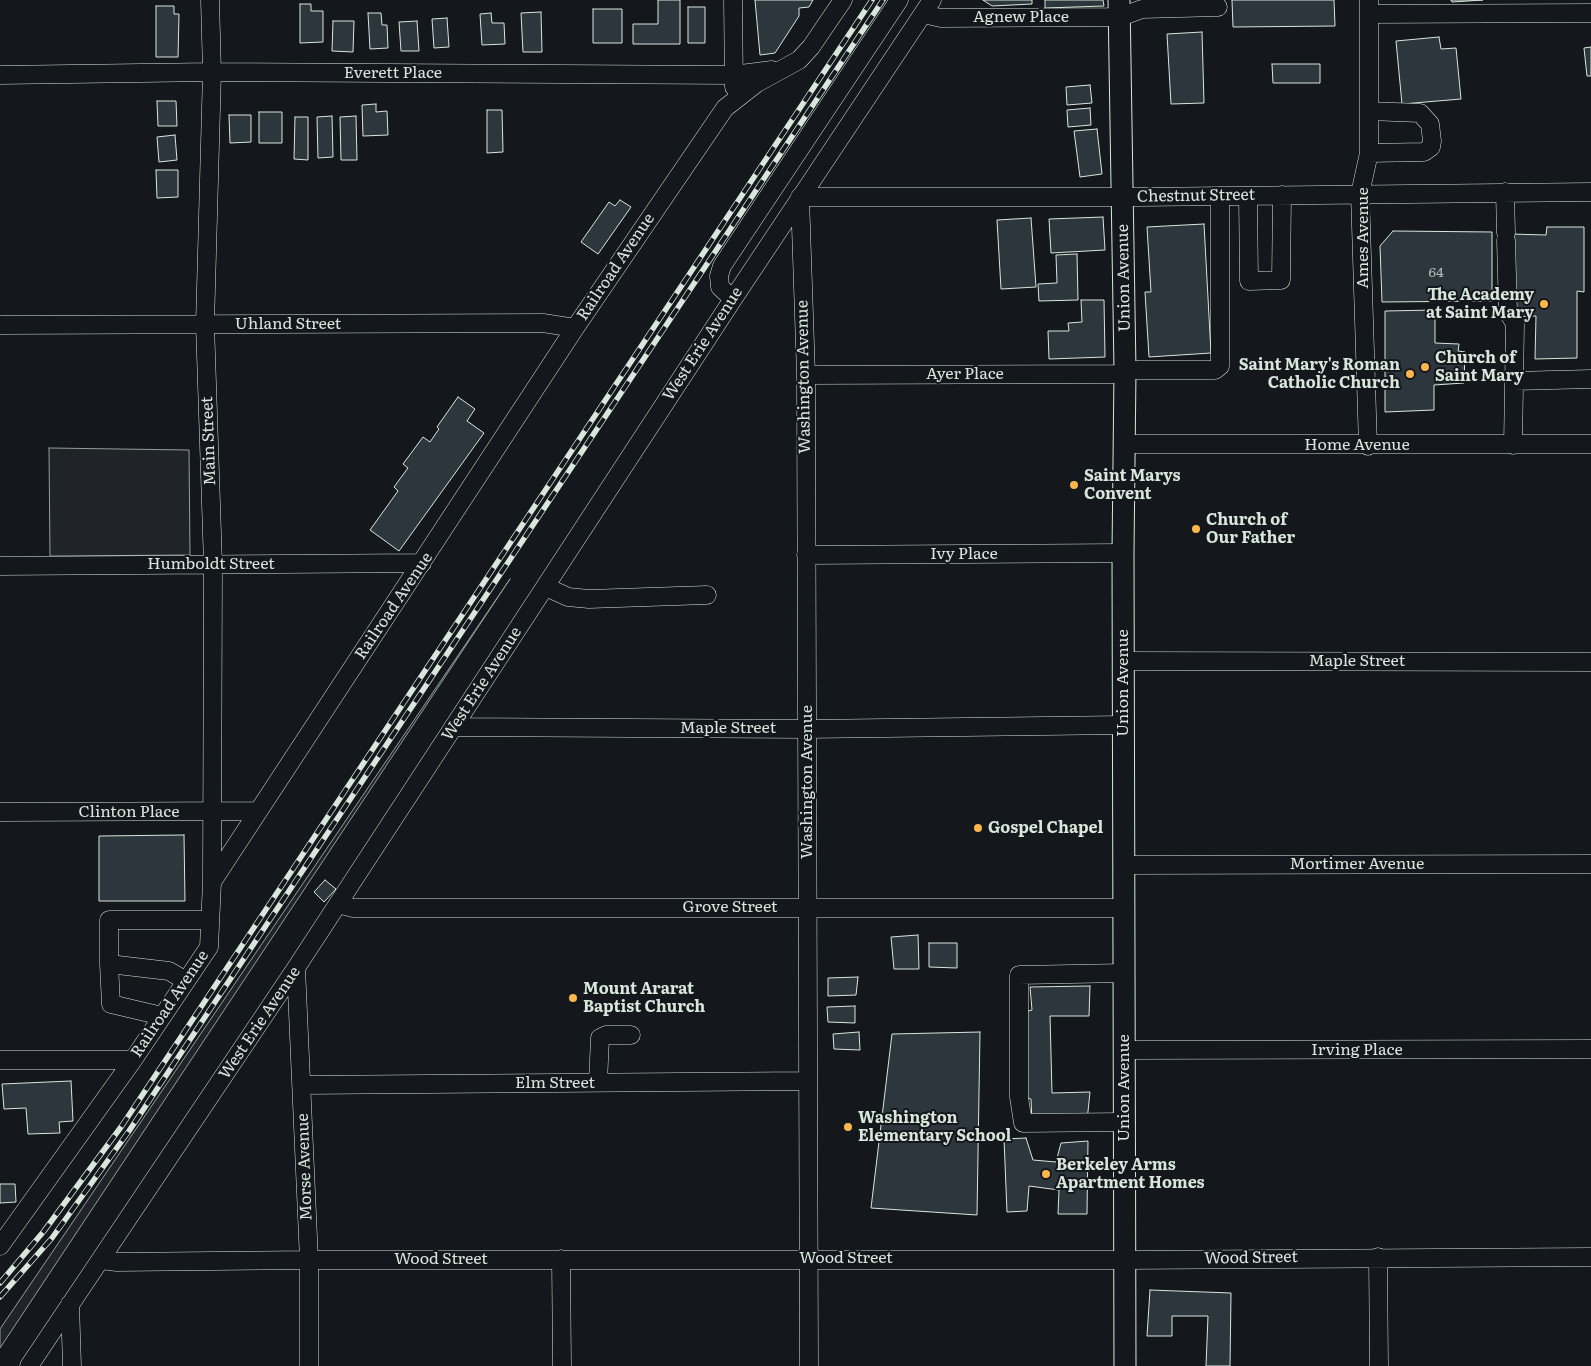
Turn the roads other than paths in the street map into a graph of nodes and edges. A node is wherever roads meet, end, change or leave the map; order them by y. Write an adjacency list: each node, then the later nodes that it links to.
1 (210, 0): 12 (street, Main Street)
2 (732, 0): 14 (street)
3 (843, 0): 11 (street, Railroad Avenue)
4 (899, 0): 26 (street)
5 (928, 7): 9 (street, Agnew Place); 24 (street, West Erie Avenue)
6 (1218, 7): 9 (street, Agnew Place)
7 (1369, 7): 8 (street); 16 (street, Ames Avenue)
8 (1568, 7): 10 (street)
9 (1119, 9): 25 (main road, Union Avenue)
10 (1591, 13)
11 (785, 69): 14 (street, Everett Place); 15 (street, Railroad Avenue)
12 (212, 72): 13 (street, Everett Place); 14 (street, Everett Place); 27 (street, Main Street)
13 (0, 75)
14 (733, 75): 15 (street)
15 (734, 99): 29 (street, Railroad Avenue)
16 (1369, 111): 17 (street, Ames Avenue); 17 (street)
17 (1369, 153): 20 (street, Ames Avenue)
18 (1505, 192): 19 (street, Chestnut Street); 20 (street, Chestnut Street); 33 (street)
19 (1591, 192)
20 (1360, 194): 21 (street, Chestnut Street); 37 (street, Ames Avenue)
21 (1282, 195): 23 (street, Chestnut Street); 23 (street)
22 (1220, 196): 23 (street, Chestnut Street); 25 (street, Chestnut Street); 30 (street, Ayer Place)
23 (1248, 196)
24 (800, 197): 25 (street, Chestnut Street); 26 (street, West Erie Avenue); 31 (street, Washington Avenue)
25 (1123, 197): 30 (main road, Union Avenue)
26 (732, 299): 43 (street, West Erie Avenue)
27 (205, 324): 28 (street, Uhland Street); 29 (street, Uhland Street); 41 (street, Main Street)
28 (0, 325)
29 (575, 328): 40 (street, Railroad Avenue)
30 (1125, 372): 31 (street, Ayer Place); 34 (main road, Union Avenue)
31 (806, 375): 39 (street, Washington Avenue)
32 (1591, 379): 33 (street)
33 (1514, 381): 36 (street)
34 (1123, 444): 37 (street, Home Avenue); 38 (main road, Union Avenue)
35 (1591, 444): 36 (street, Home Avenue)
36 (1513, 445): 37 (street, Home Avenue)
37 (1368, 446)
38 (1123, 553): 39 (street, Ivy Place); 45 (main road, Union Avenue)
39 (806, 555): 49 (street, Washington Avenue)
40 (422, 563): 41 (street, Humboldt Street); 50 (street, Railroad Avenue)
41 (213, 564): 42 (street, Humboldt Street); 52 (street, Main Street)
42 (0, 566)
43 (546, 586): 44 (street); 48 (street, West Erie Avenue)
44 (707, 595)
45 (1123, 661): 46 (street, Maple Street); 47 (main road, Union Avenue)
46 (1591, 662)
47 (1123, 725): 49 (street, Maple Street); 54 (main road, Union Avenue)
48 (453, 728): 49 (street, Maple Street); 56 (street, West Erie Avenue)
49 (807, 729): 57 (street, Washington Avenue)
50 (258, 811): 52 (street, Clinton Place); 55 (street, Railroad Avenue)
51 (0, 812): 52 (street, Clinton Place)
52 (213, 812): 55 (street, Main Street)
53 (1591, 864): 54 (street, Mortimer Avenue)
54 (1124, 865): 58 (main road, Union Avenue)
55 (212, 882): 59 (street, Railroad Avenue)
56 (338, 904): 57 (street, Grove Street); 61 (street, West Erie Avenue)
57 (808, 907): 58 (street, Grove Street); 70 (street, Washington Avenue)
58 (1123, 908): 62 (main road, Union Avenue)
59 (210, 920): 60 (street); 63 (street, Railroad Avenue)
60 (109, 964): 63 (street); 64 (street)
61 (296, 968): 72 (street, Morse Avenue); 79 (street, West Erie Avenue)
62 (1124, 973): 67 (main road, Union Avenue); 73 (street)
63 (186, 981): 64 (street, Railroad Avenue)
64 (162, 1016): 69 (street, Railroad Avenue)
65 (632, 1035): 71 (street)
66 (1591, 1049): 67 (street, Irving Place)
67 (1124, 1050): 73 (main road, Union Avenue)
68 (0, 1060): 69 (street)
69 (133, 1060): 74 (street, Railroad Avenue)
70 (808, 1081): 71 (street, Elm Street); 77 (street, Washington Avenue)
71 (598, 1082): 72 (street, Elm Street)
72 (302, 1085): 80 (street, Morse Avenue)
73 (1124, 1122): 81 (main road, Union Avenue)
74 (0, 1246)
75 (1378, 1257): 76 (street, Wood Street); 81 (street, Wood Street); 89 (street)
76 (1591, 1257)
77 (809, 1258): 78 (street, Wood Street); 81 (street, Wood Street); 87 (street, Washington Avenue)
78 (561, 1259): 80 (street, Wood Street); 86 (street)
79 (102, 1260): 80 (street, Wood Street); 82 (street, West Erie Avenue)
80 (309, 1260): 85 (street, Morse Avenue)
81 (1125, 1260): 88 (main road, Union Avenue)
82 (70, 1304): 83 (street, West Erie Avenue); 84 (street)
83 (29, 1366)
84 (72, 1366)
85 (309, 1366)
86 (562, 1366)
87 (809, 1366)
88 (1125, 1366)
89 (1379, 1366)

